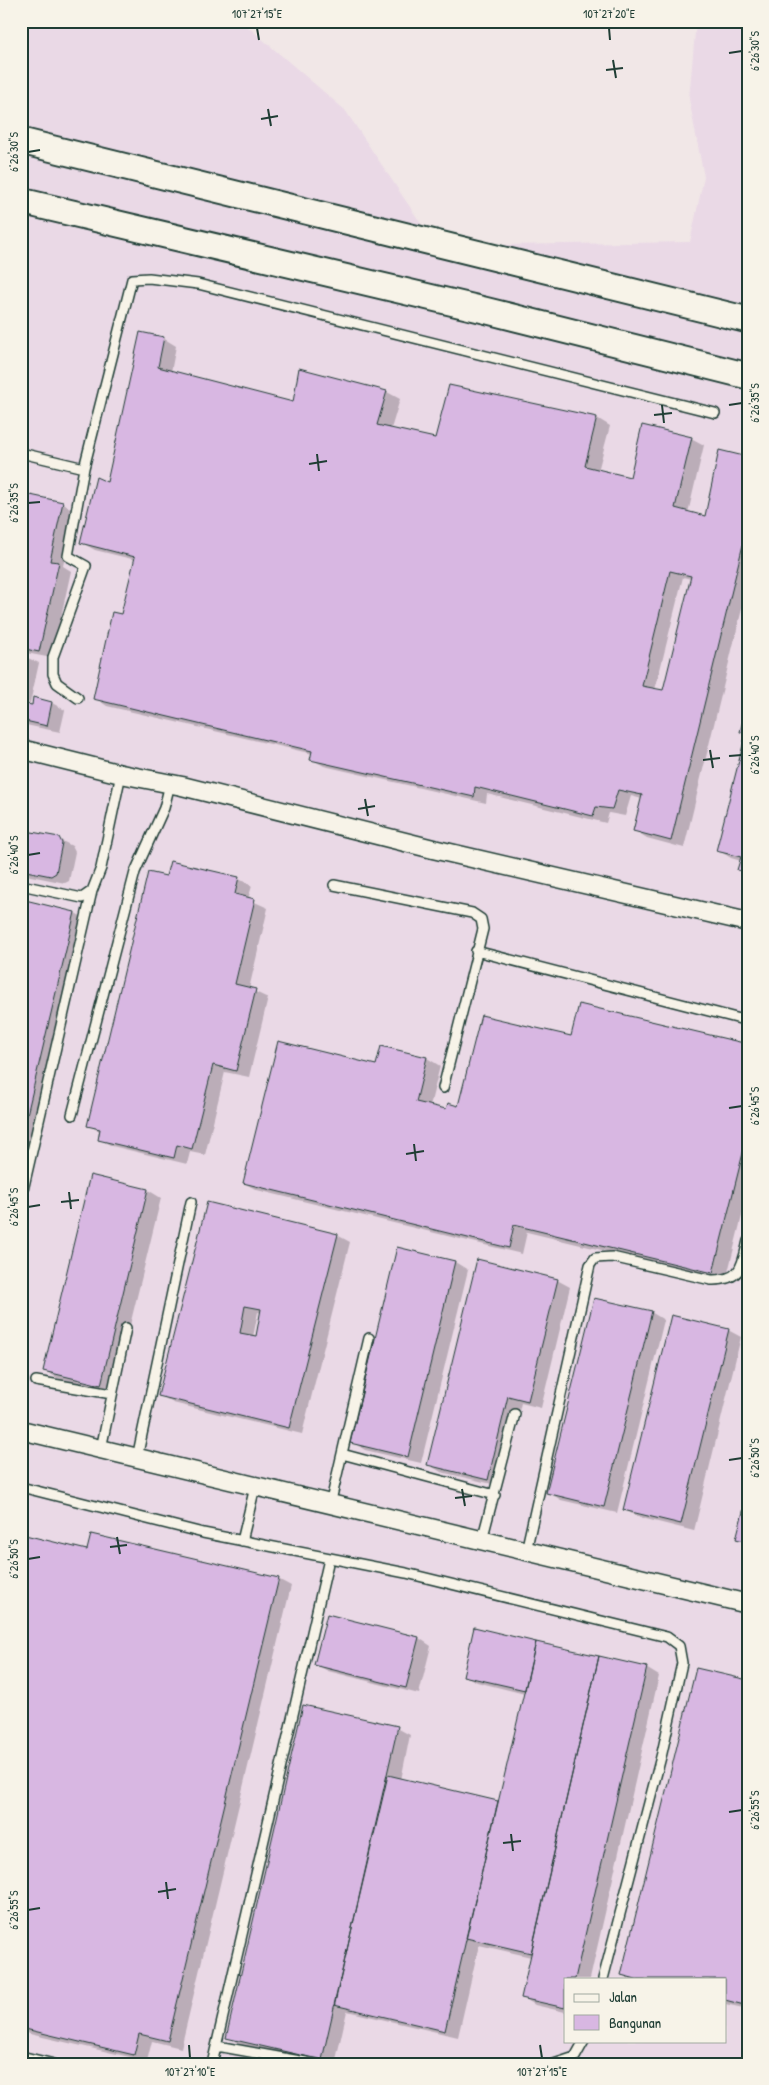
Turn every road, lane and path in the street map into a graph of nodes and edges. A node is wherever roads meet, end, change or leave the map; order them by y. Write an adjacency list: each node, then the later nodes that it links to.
1 (21, 141): 3 (street)
2 (21, 201): 4 (street)
3 (748, 320)
4 (748, 376)
5 (715, 413): 7 (lane)
6 (21, 453): 7 (lane)
7 (84, 468): 8 (lane)
8 (78, 698)
9 (21, 749): 10 (street)
10 (121, 774): 11 (street); 14 (lane)
11 (170, 784): 15 (street); 19 (lane)
12 (334, 885): 16 (lane)
13 (21, 886): 14 (lane)
14 (92, 891): 20 (lane)
15 (748, 922)
16 (476, 951): 17 (lane); 18 (lane)
17 (748, 1021)
18 (443, 1088)
19 (72, 1115)
20 (21, 1199)
21 (191, 1202): 31 (lane)
22 (748, 1241): 38 (lane)
23 (126, 1328): 26 (lane)
24 (369, 1338): 30 (lane)
25 (36, 1381): 26 (lane)
26 (112, 1394): 29 (lane)
27 (515, 1414): 34 (lane)
28 (21, 1430): 29 (street)
29 (101, 1449): 31 (street)
30 (342, 1454): 34 (lane); 35 (lane)
31 (137, 1458): 33 (street)
32 (21, 1487): 37 (lane)
33 (255, 1488): 35 (street); 37 (lane)
34 (495, 1495): 36 (lane)
35 (330, 1504): 36 (street)
36 (482, 1540): 38 (street)
37 (242, 1542): 39 (lane)
38 (526, 1551): 40 (street)
39 (329, 1559): 41 (lane); 43 (lane)
40 (748, 1604)
41 (603, 1978)
42 (583, 2042): 48 (lane)
43 (217, 2046): 46 (lane); 47 (lane)
44 (21, 2056): 45 (lane)
45 (54, 2064)
46 (212, 2064)
47 (316, 2064)
48 (554, 2064)

